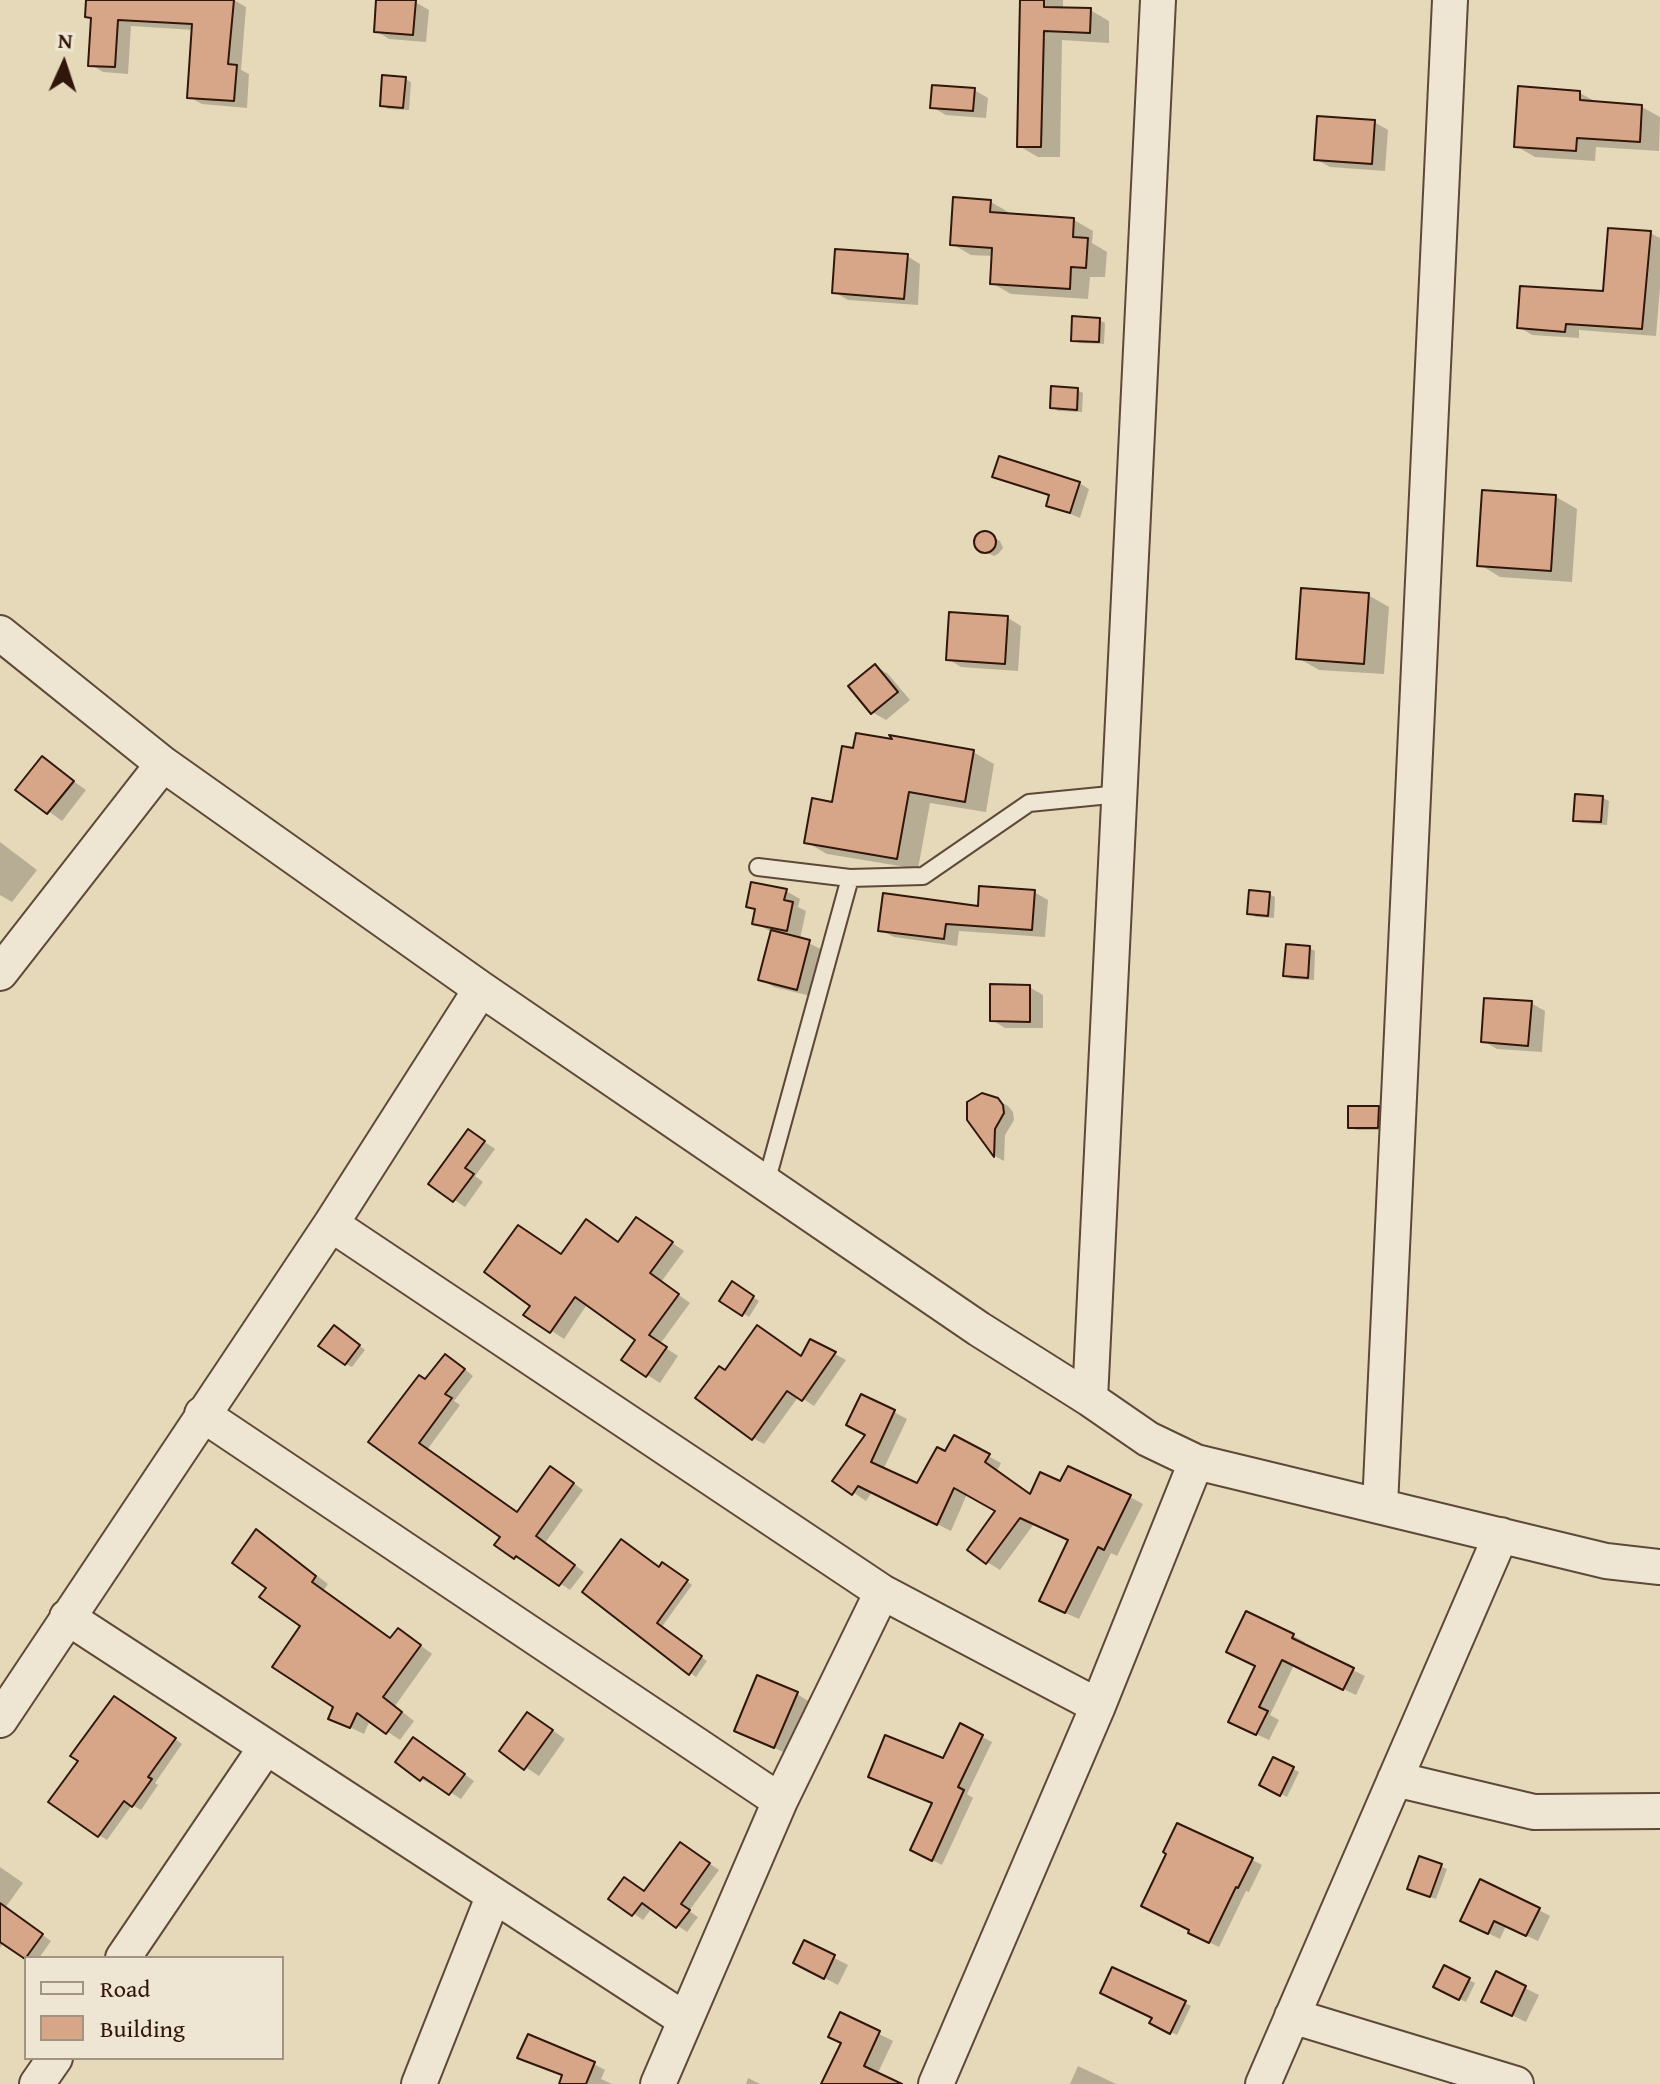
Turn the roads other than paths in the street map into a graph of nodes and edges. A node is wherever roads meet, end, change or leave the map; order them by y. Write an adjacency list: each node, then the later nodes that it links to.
1 (1158, 0): 5 (street)
2 (1450, 0): 15 (street)
3 (0, 633): 4 (street)
4 (163, 764): 8 (street); 9 (street)
5 (1120, 794): 7 (lane); 12 (street)
6 (758, 867): 7 (lane)
7 (850, 878): 10 (lane)
8 (4, 961)
9 (481, 989): 10 (street); 11 (street)
10 (766, 1183): 12 (street)
11 (331, 1224): 13 (street); 18 (street)
12 (1090, 1399): 14 (street)
13 (202, 1414): 19 (street); 24 (street)
14 (1196, 1462): 15 (street); 20 (street)
15 (1380, 1506): 16 (street)
16 (1501, 1535): 17 (street); 23 (street)
17 (1660, 1567)
18 (882, 1592): 20 (street); 24 (street)
19 (67, 1617): 21 (street); 22 (street)
20 (1098, 1706): 34 (street)
21 (0, 1720)
22 (266, 1747): 26 (street); 27 (street)
23 (1395, 1779): 25 (street); 28 (street)
24 (780, 1801): 29 (street)
25 (1660, 1811)
26 (493, 1897): 29 (street); 32 (street)
27 (124, 1956)
28 (1292, 2016): 35 (street); 36 (street)
29 (684, 2019): 33 (street)
30 (54, 2060): 31 (street)
31 (37, 2084)
32 (419, 2084)
33 (658, 2084)
34 (936, 2084)
35 (1263, 2084)
36 (1516, 2084)

